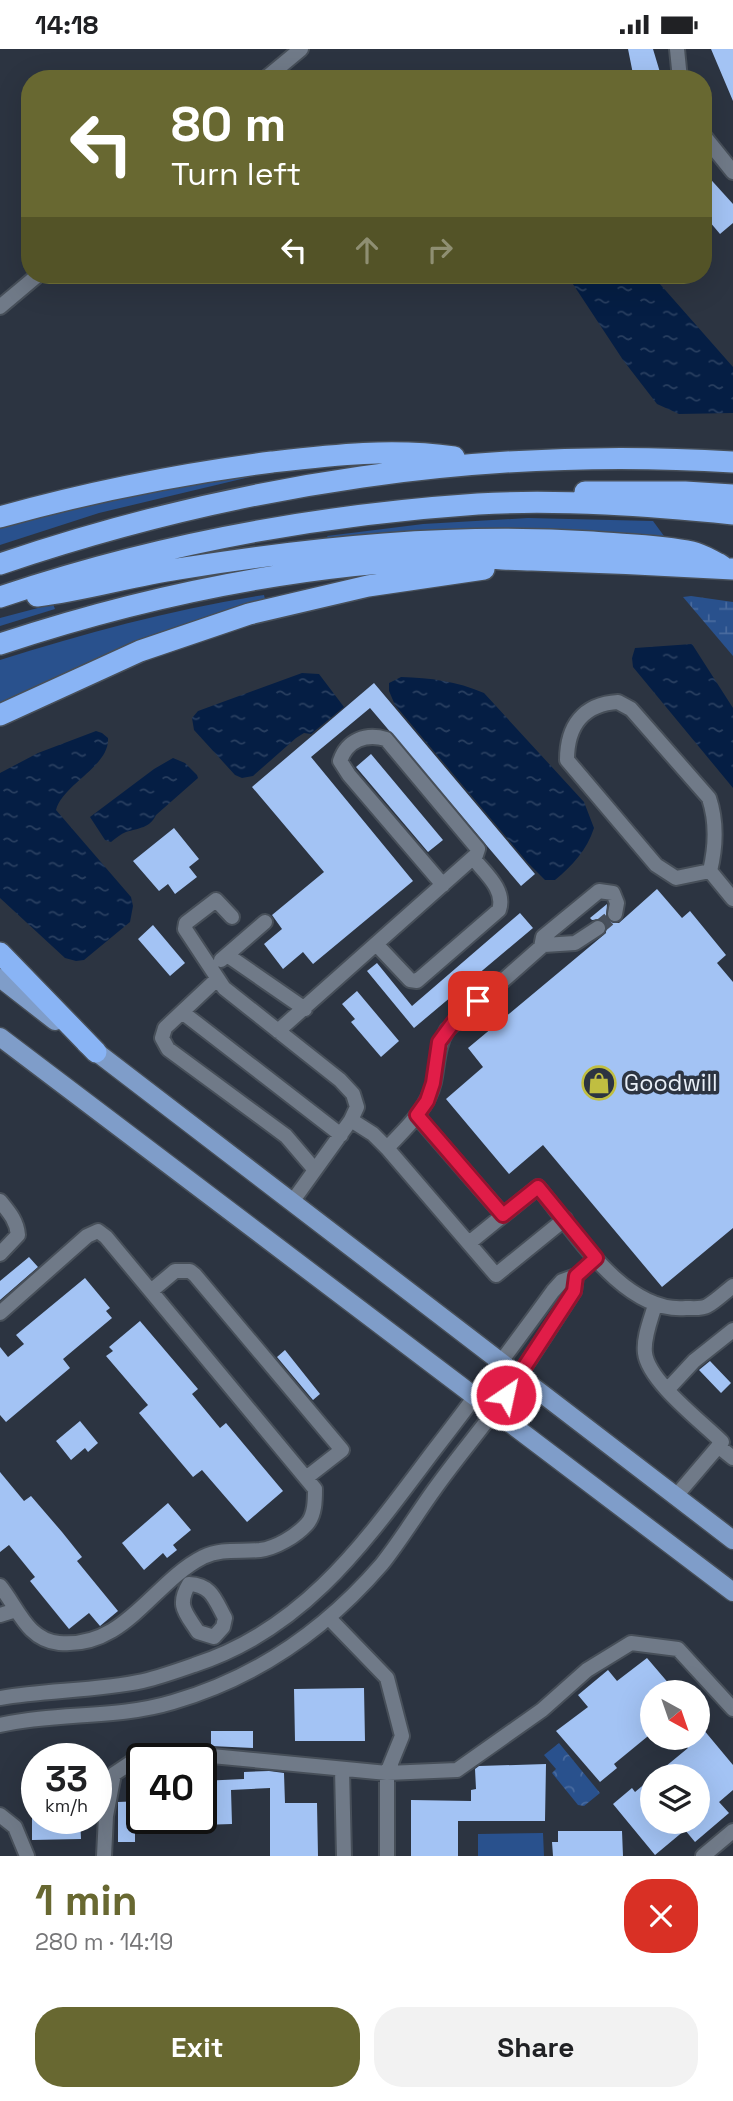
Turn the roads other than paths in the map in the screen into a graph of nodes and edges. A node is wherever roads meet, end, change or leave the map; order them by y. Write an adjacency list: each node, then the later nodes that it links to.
1 (301, 49): 3 (street)
2 (677, 49): 4 (street)
3 (276, 70)
4 (679, 70)
5 (712, 146): 6 (street)
6 (733, 172)
7 (27, 284): 8 (street)
8 (0, 307)
9 (733, 462): 10 (highway)
10 (483, 463): 14 (highway); 17 (highway)
11 (733, 495): 12 (highway)
12 (636, 499): 13 (highway); 19 (highway)
13 (733, 514)
14 (0, 517)
15 (679, 558): 16 (highway); 18 (highway); 19 (highway)
16 (531, 560): 20 (highway); 21 (highway)
17 (0, 565)
18 (730, 569)
19 (0, 598)
20 (0, 644)
21 (0, 715)
22 (472, 858): 24 (street); 24 (street); 30 (street)
23 (710, 871): 23 (street); 25 (street)
24 (443, 885): 30 (street)
25 (733, 899)
26 (615, 913): 31 (street)
27 (232, 917): 34 (street)
28 (265, 922): 33 (street)
29 (598, 928): 31 (street)
30 (377, 945): 36 (street)
31 (541, 947): 41 (street)
32 (0, 953): 40 (highway)
33 (227, 955): 34 (street); 36 (street)
34 (213, 975): 37 (street); 38 (street)
35 (0, 978): 40 (main road)
36 (304, 1009): 38 (street)
37 (182, 1012): 43 (street); 45 (street)
38 (278, 1031): 42 (street)
39 (0, 1037): 62 (main road)
40 (96, 1052): 47 (main road)
41 (417, 1115): 44 (street); 48 (street)
42 (351, 1120): 43 (street); 44 (street)
43 (341, 1135): 45 (street)
44 (387, 1148): 50 (street)
45 (315, 1170): 47 (street)
46 (0, 1201): 51 (street)
47 (292, 1202): 59 (main road)
48 (503, 1215): 49 (street); 50 (street)
49 (565, 1219): 50 (street); 52 (street)
50 (469, 1243)
51 (0, 1254)
52 (596, 1258): 53 (street); 56 (street)
53 (576, 1276): 59 (street); 60 (street)
54 (733, 1286): 56 (street)
55 (151, 1291): 57 (street); 66 (street); 66 (street)
56 (655, 1305): 61 (street)
57 (0, 1313)
58 (733, 1330): 61 (street)
59 (500, 1363): 60 (main road); 62 (street)
60 (519, 1377): 63 (street); 67 (main road)
61 (668, 1389): 64 (street)
62 (475, 1398): 63 (main road); 76 (street)
63 (493, 1413): 71 (main road); 74 (street)
64 (725, 1442): 65 (street); 67 (street)
65 (733, 1458)
66 (306, 1478): 69 (street)
67 (676, 1496): 68 (main road)
68 (733, 1540)
69 (186, 1578): 72 (street); 75 (street); 75 (street)
70 (0, 1586): 72 (street)
71 (733, 1593)
72 (16, 1610): 73 (street)
73 (0, 1615)
74 (329, 1618): 79 (street); 81 (street)
75 (215, 1637): 76 (street)
76 (222, 1654): 77 (street)
77 (0, 1698)
78 (733, 1709): 81 (street)
79 (0, 1725)
80 (342, 1769): 81 (street); 85 (street); 86 (street)
81 (387, 1773): 87 (street)
82 (0, 1815): 84 (street)
83 (733, 1831): 88 (street)
84 (27, 1856)
85 (104, 1856)
86 (344, 1856)
87 (387, 1856)
88 (703, 1856)

